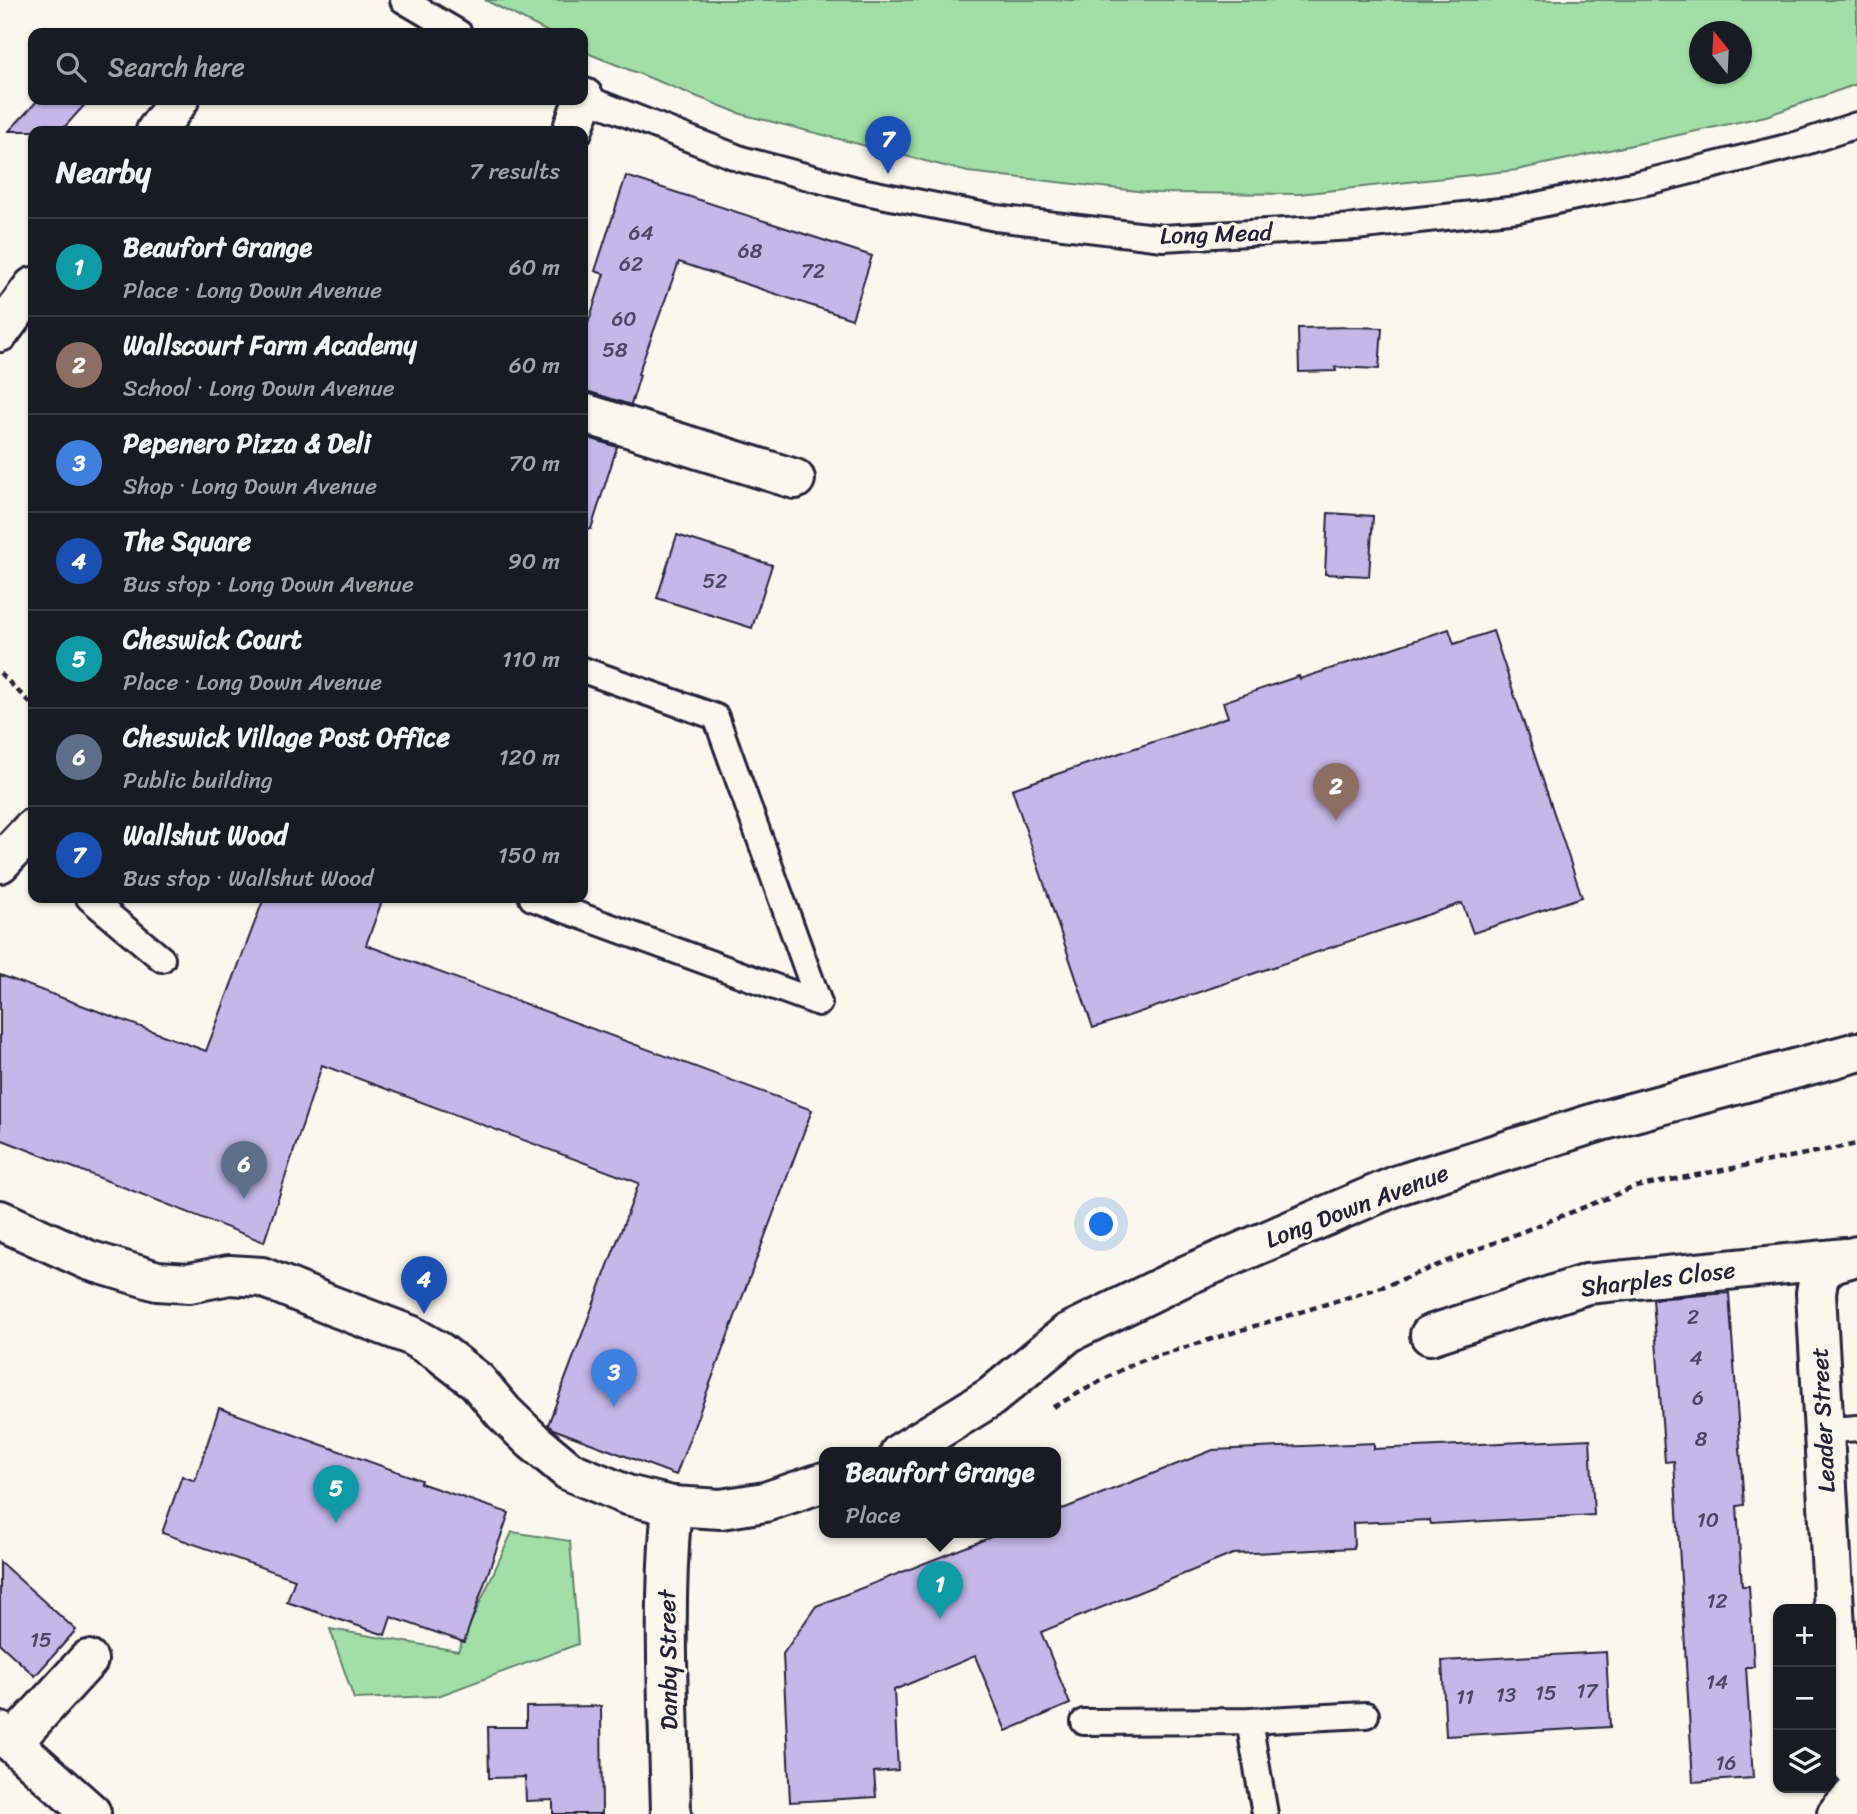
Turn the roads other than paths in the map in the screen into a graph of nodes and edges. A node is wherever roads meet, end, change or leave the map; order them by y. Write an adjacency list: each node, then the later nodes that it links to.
1 (403, 0): 2 (lane)
2 (451, 28)
3 (175, 105): 6 (street)
4 (579, 109): 5 (lane, Long Mead)
5 (1857, 125)
6 (160, 126)
7 (28, 294): 8 (street)
8 (0, 332)
9 (588, 415): 10 (street)
10 (795, 479)
11 (588, 672): 13 (lane)
12 (95, 903): 14 (lane)
13 (546, 903)
14 (162, 959)
15 (1857, 1052): 20 (street, Long Down Avenue)
16 (0, 1220): 22 (street)
17 (1854, 1257): 18 (street, Sharples Close); 19 (street, Leader Street)
18 (1430, 1335)
19 (1840, 1429): 28 (street, Leader Street)
20 (910, 1447)
21 (819, 1484): 22 (street)
22 (672, 1506): 31 (street, Danby Street)
23 (88, 1660): 27 (street)
24 (1366, 1715): 25 (lane)
25 (1249, 1721): 26 (lane); 32 (lane)
26 (1084, 1722)
27 (6, 1738): 30 (street)
28 (1857, 1771)
29 (1857, 1792): 33 (street)
30 (91, 1813)
31 (671, 1814)
32 (1265, 1814)
33 (1837, 1814)

